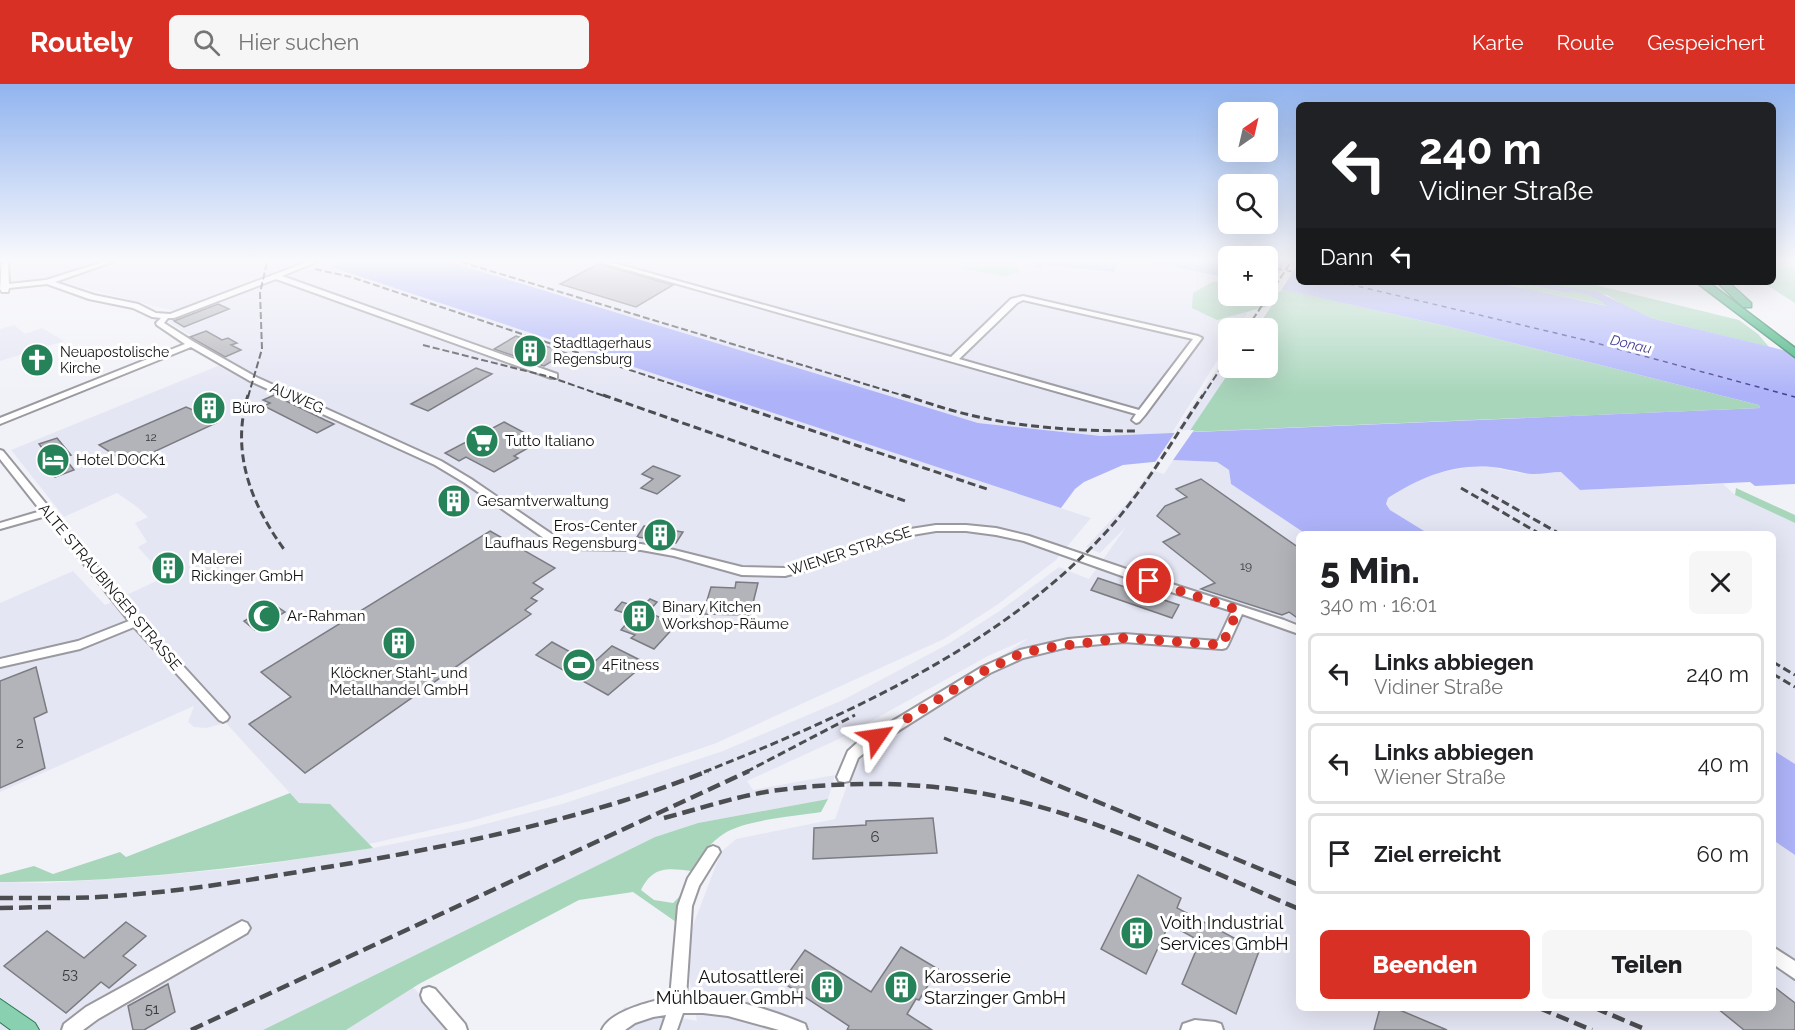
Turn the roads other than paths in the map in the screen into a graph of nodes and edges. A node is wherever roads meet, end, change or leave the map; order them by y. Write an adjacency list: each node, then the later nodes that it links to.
1 (127, 306): 11 (street)
2 (199, 306): 11 (street)
3 (361, 306): 16 (street)
4 (760, 306): 15 (street)
5 (1009, 306): 15 (street)
6 (1059, 306): 15 (street)
7 (1743, 306): 10 (highway)
8 (1744, 306): 10 (highway)
9 (1745, 306): 10 (highway)
10 (1747, 308): 12 (highway); 14 (highway)
11 (165, 317): 13 (street, AUWEG)
12 (1795, 341)
13 (191, 344): 17 (street); 19 (street, AUWEG)
14 (1795, 354)
15 (952, 360)
16 (554, 376)
17 (0, 421)
18 (0, 453): 20 (street, ALTE STRAUBINGER STRASSE)
19 (446, 468): 22 (street, WIENER STRASSE)
20 (46, 513): 21 (street); 23 (street, ALTE STRAUBINGER STRASSE)
21 (0, 526)
22 (1238, 610): 24 (street, WIENER STRASSE); 27 (street)
23 (136, 622): 25 (street); 26 (street, ALTE STRAUBINGER STRASSE)
24 (1296, 629)
25 (0, 663)
26 (224, 717)
27 (844, 777)
28 (713, 852): 33 (street)
29 (242, 928): 36 (street)
30 (1776, 956): 31 (street)
31 (1795, 970)
32 (429, 995): 37 (street)
33 (677, 1005): 38 (street); 39 (street); 40 (street)
34 (0, 1009): 35 (main road)
35 (28, 1030)
36 (70, 1030)
37 (459, 1030)
38 (610, 1030)
39 (669, 1030)
40 (799, 1030)
41 (1189, 1030): 42 (street)
42 (1215, 1030)

